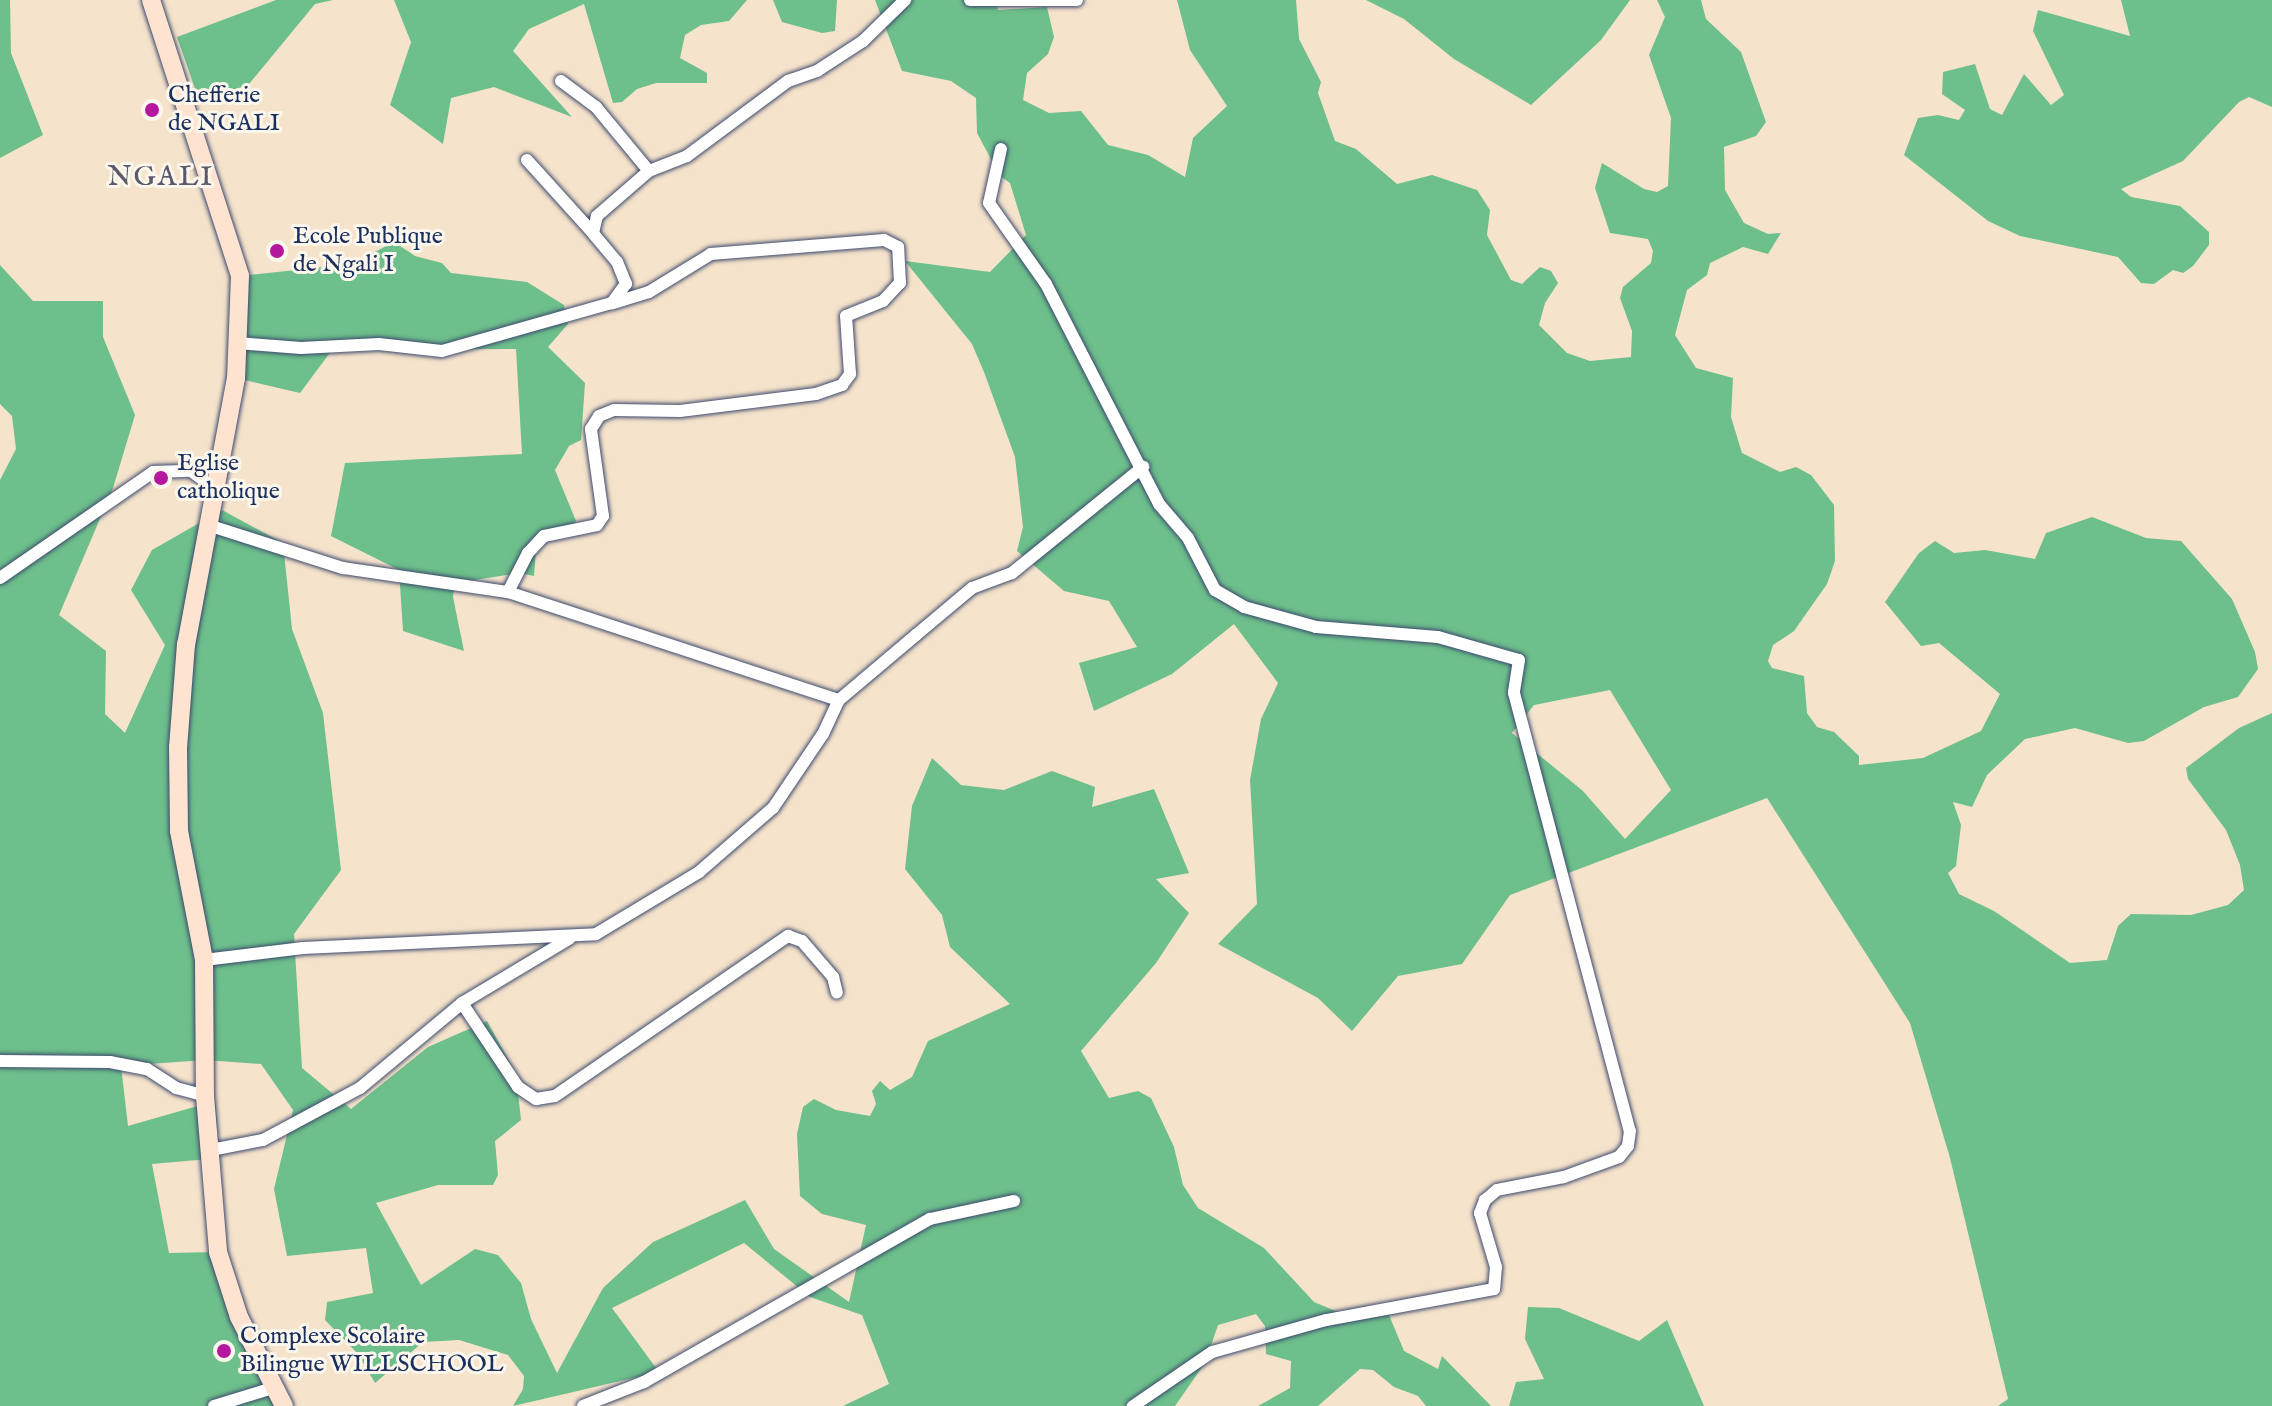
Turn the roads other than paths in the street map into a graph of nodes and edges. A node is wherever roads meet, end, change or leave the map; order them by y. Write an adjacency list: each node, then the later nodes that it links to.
1 (151, 0): 11 (street)
2 (905, 0): 8 (street)
3 (970, 0): 4 (street)
4 (1077, 0)
5 (561, 81): 8 (street)
6 (1001, 149): 12 (street)
7 (527, 160): 9 (street)
8 (649, 171): 9 (street)
9 (593, 233): 10 (street)
10 (612, 303): 11 (street); 16 (street)
11 (237, 343): 13 (street)
12 (1143, 467): 17 (street); 30 (street)
13 (217, 490): 14 (street); 15 (street)
14 (208, 525): 16 (street); 19 (street)
15 (0, 578)
16 (508, 592): 17 (street)
17 (839, 700): 18 (street)
18 (573, 937): 19 (street); 21 (street)
19 (204, 960): 23 (street)
20 (837, 993): 21 (street)
21 (462, 1003): 24 (street)
22 (0, 1061): 23 (street)
23 (205, 1096): 24 (street)
24 (211, 1150): 26 (street)
25 (1014, 1201): 29 (street)
26 (276, 1387): 27 (street); 28 (street)
27 (214, 1406)
28 (284, 1406)
29 (583, 1406)
30 (1133, 1406)

